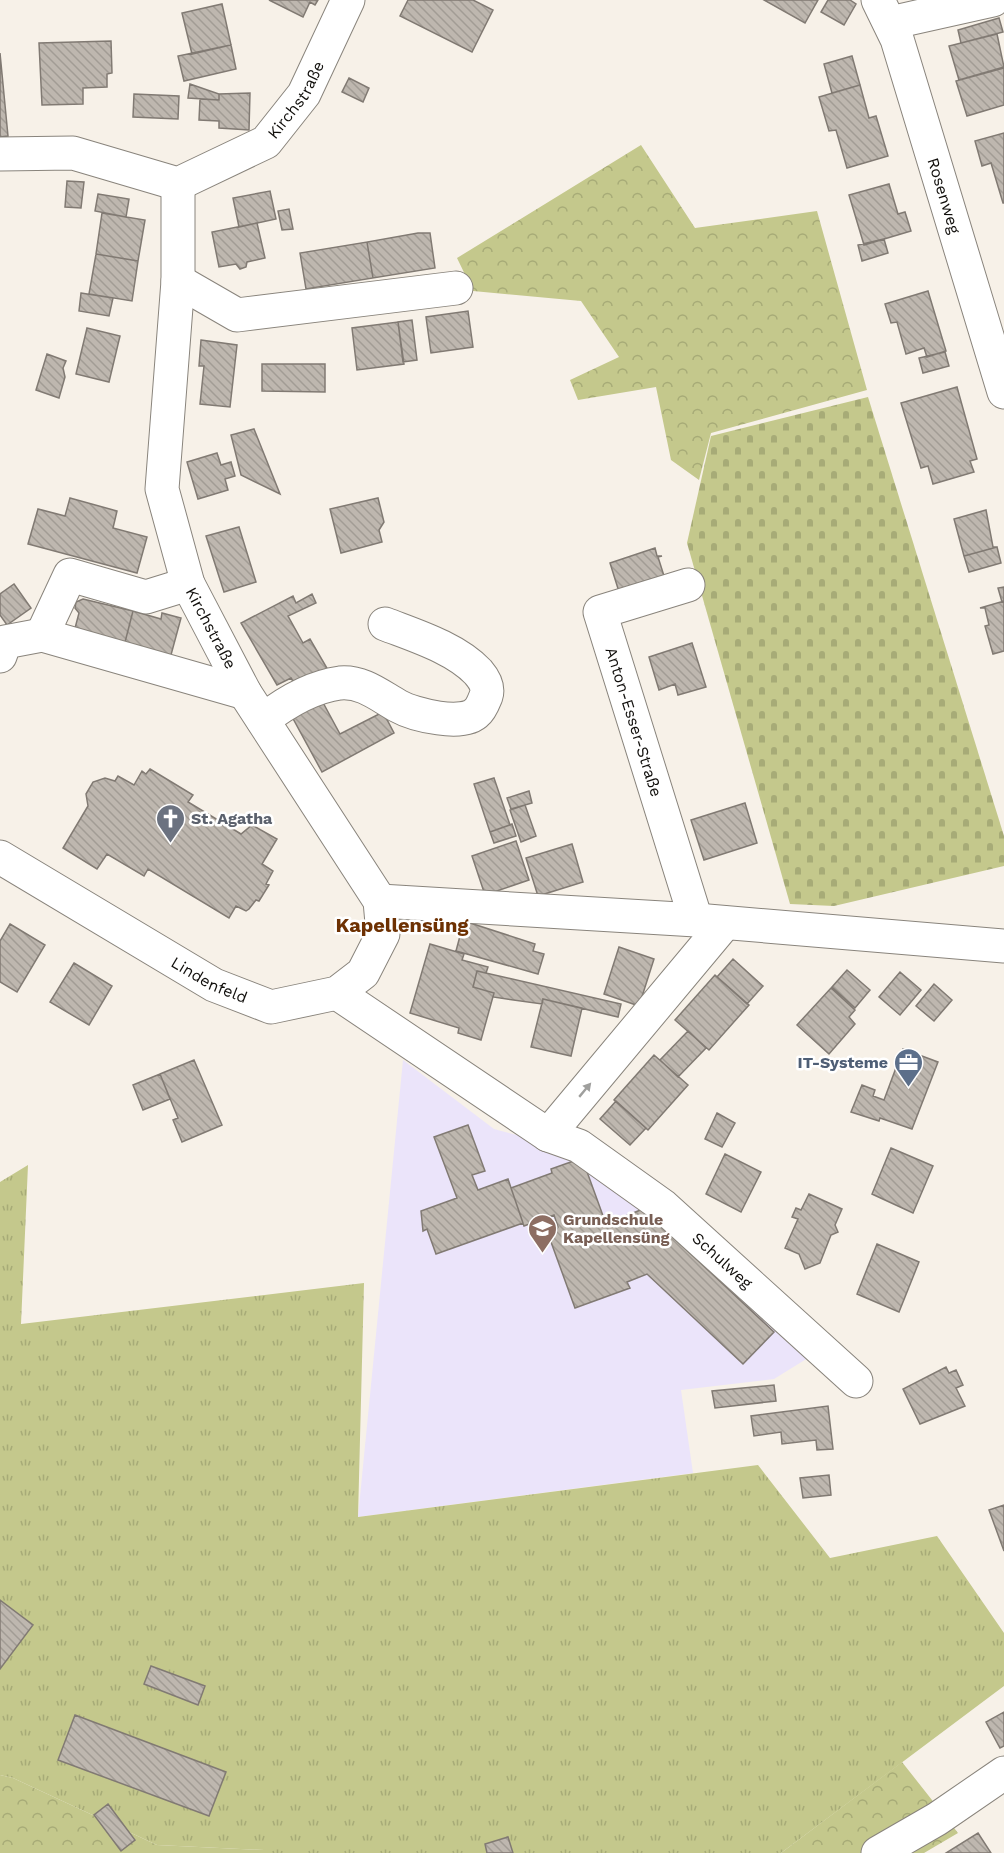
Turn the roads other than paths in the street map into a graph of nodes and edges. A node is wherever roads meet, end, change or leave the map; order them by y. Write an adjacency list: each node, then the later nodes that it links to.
1 (348, 0): 5 (street, Kirchstraße)
2 (993, 0): 3 (street)
3 (884, 12): 8 (street, Rosenweg)
4 (0, 153): 5 (street)
5 (178, 184): 6 (street, Kirchstraße)
6 (178, 280): 7 (street); 9 (street, Kirchstraße)
7 (456, 288)
8 (1004, 392)
9 (188, 584): 12 (street); 14 (street, Kirchstraße)
10 (688, 585): 18 (street, Anton-Esser-Straße)
11 (385, 624): 15 (street)
12 (42, 635): 13 (street); 14 (street)
13 (0, 656)
14 (245, 693): 15 (street, Kirchstraße)
15 (263, 720): 17 (street, Kirchstraße)
16 (0, 857): 20 (street, Lindenfeld)
17 (380, 901): 18 (street); 20 (street, Lindenfeld)
18 (710, 922): 19 (street); 21 (street, one-way to 18)
19 (1004, 946)
20 (337, 993): 21 (street, Schulweg)
21 (548, 1135): 22 (street, Schulweg)
22 (856, 1381)
23 (1004, 1773): 24 (street)
24 (878, 1853)

